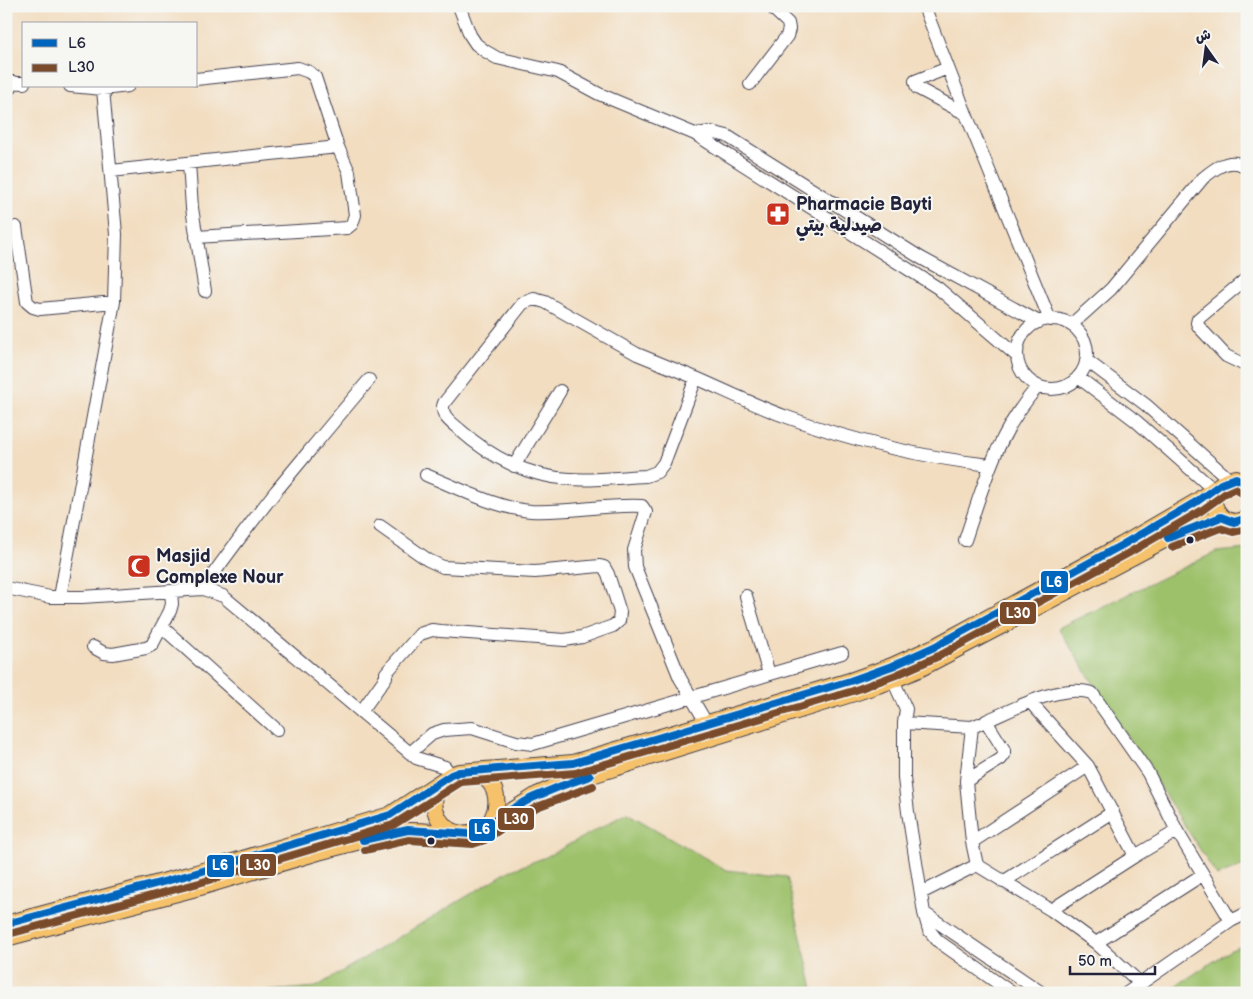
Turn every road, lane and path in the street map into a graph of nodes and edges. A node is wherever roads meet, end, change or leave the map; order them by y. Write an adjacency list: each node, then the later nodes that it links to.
1 (460, 6): 13 (street)
2 (770, 6): 7 (street)
3 (924, 6): 4 (street)
4 (948, 68): 12 (street); 12 (street)
5 (198, 79): 14 (street)
6 (15, 82): 11 (street)
7 (750, 84)
8 (92, 88): 10 (street)
9 (111, 88): 10 (street)
10 (103, 89): 18 (street)
11 (6, 95)
12 (966, 114): 25 (street)
13 (695, 134): 16 (street); 19 (street)
14 (338, 147): 15 (street); 21 (street)
15 (189, 163): 18 (street); 21 (street)
16 (775, 166): 19 (street); 25 (street)
17 (1247, 168): 26 (street)
18 (111, 171): 24 (street)
19 (764, 180): 27 (street)
20 (16, 227): 24 (street)
21 (196, 237): 23 (street)
22 (1247, 278): 29 (street)
23 (205, 291)
24 (114, 302): 49 (street)
25 (1045, 321): 26 (street); 27 (street)
26 (1071, 325): 28 (street)
27 (1017, 356): 33 (street)
28 (1086, 360): 30 (street); 38 (street)
29 (1247, 366)
30 (1078, 377): 33 (street); 40 (street)
31 (696, 378): 35 (street); 36 (street); 36 (street)
32 (369, 380): 46 (street)
33 (1038, 386): 35 (street)
34 (560, 391): 36 (street)
35 (990, 465): 44 (street)
36 (514, 466)
37 (426, 476): 55 (street)
38 (1230, 480): 39 (main road); 40 (main road)
39 (1247, 484)
40 (1214, 490): 41 (main road); 60 (main road)
41 (1221, 517): 42 (main road); 54 (main road)
42 (1247, 518)
43 (380, 526): 57 (street)
44 (964, 540)
45 (6, 588): 49 (street)
46 (203, 589): 47 (street); 57 (street)
47 (171, 591): 49 (street); 50 (street)
48 (746, 596): 53 (street)
49 (60, 597)
50 (162, 627): 51 (street); 62 (street)
51 (93, 647)
52 (842, 653): 53 (street)
53 (769, 674): 55 (street)
54 (893, 680): 59 (street); 69 (main road)
55 (690, 697): 60 (street); 63 (street)
56 (1031, 703): 58 (street); 64 (street); 70 (street)
57 (357, 709): 63 (street)
58 (986, 721): 61 (street); 67 (street)
59 (904, 723): 61 (street); 77 (street)
60 (707, 724): 65 (main road)
61 (972, 728): 67 (street)
62 (277, 730)
63 (410, 753): 66 (street)
64 (1088, 766): 68 (street); 72 (street)
65 (468, 772): 66 (main road); 69 (main road)
66 (448, 777): 71 (main road); 82 (main road)
67 (966, 781): 72 (street)
68 (1113, 812): 73 (street); 76 (street)
69 (489, 824): 71 (main road)
70 (1177, 831): 73 (street); 75 (street)
71 (459, 834): 83 (main road)
72 (972, 842): 74 (street)
73 (1135, 856): 78 (street)
74 (977, 865): 76 (street); 77 (street)
75 (1202, 875): 81 (street); 84 (street)
76 (1003, 882): 78 (street)
77 (921, 893): 79 (street)
78 (1051, 910): 84 (street)
79 (924, 913): 86 (street); 87 (street)
80 (1247, 913): 81 (street)
81 (1231, 921): 85 (street)
82 (6, 924)
83 (6, 938)
84 (1096, 943): 85 (street)
85 (1140, 983): 88 (street)
86 (1012, 993)
87 (1042, 993)
88 (1127, 993)

